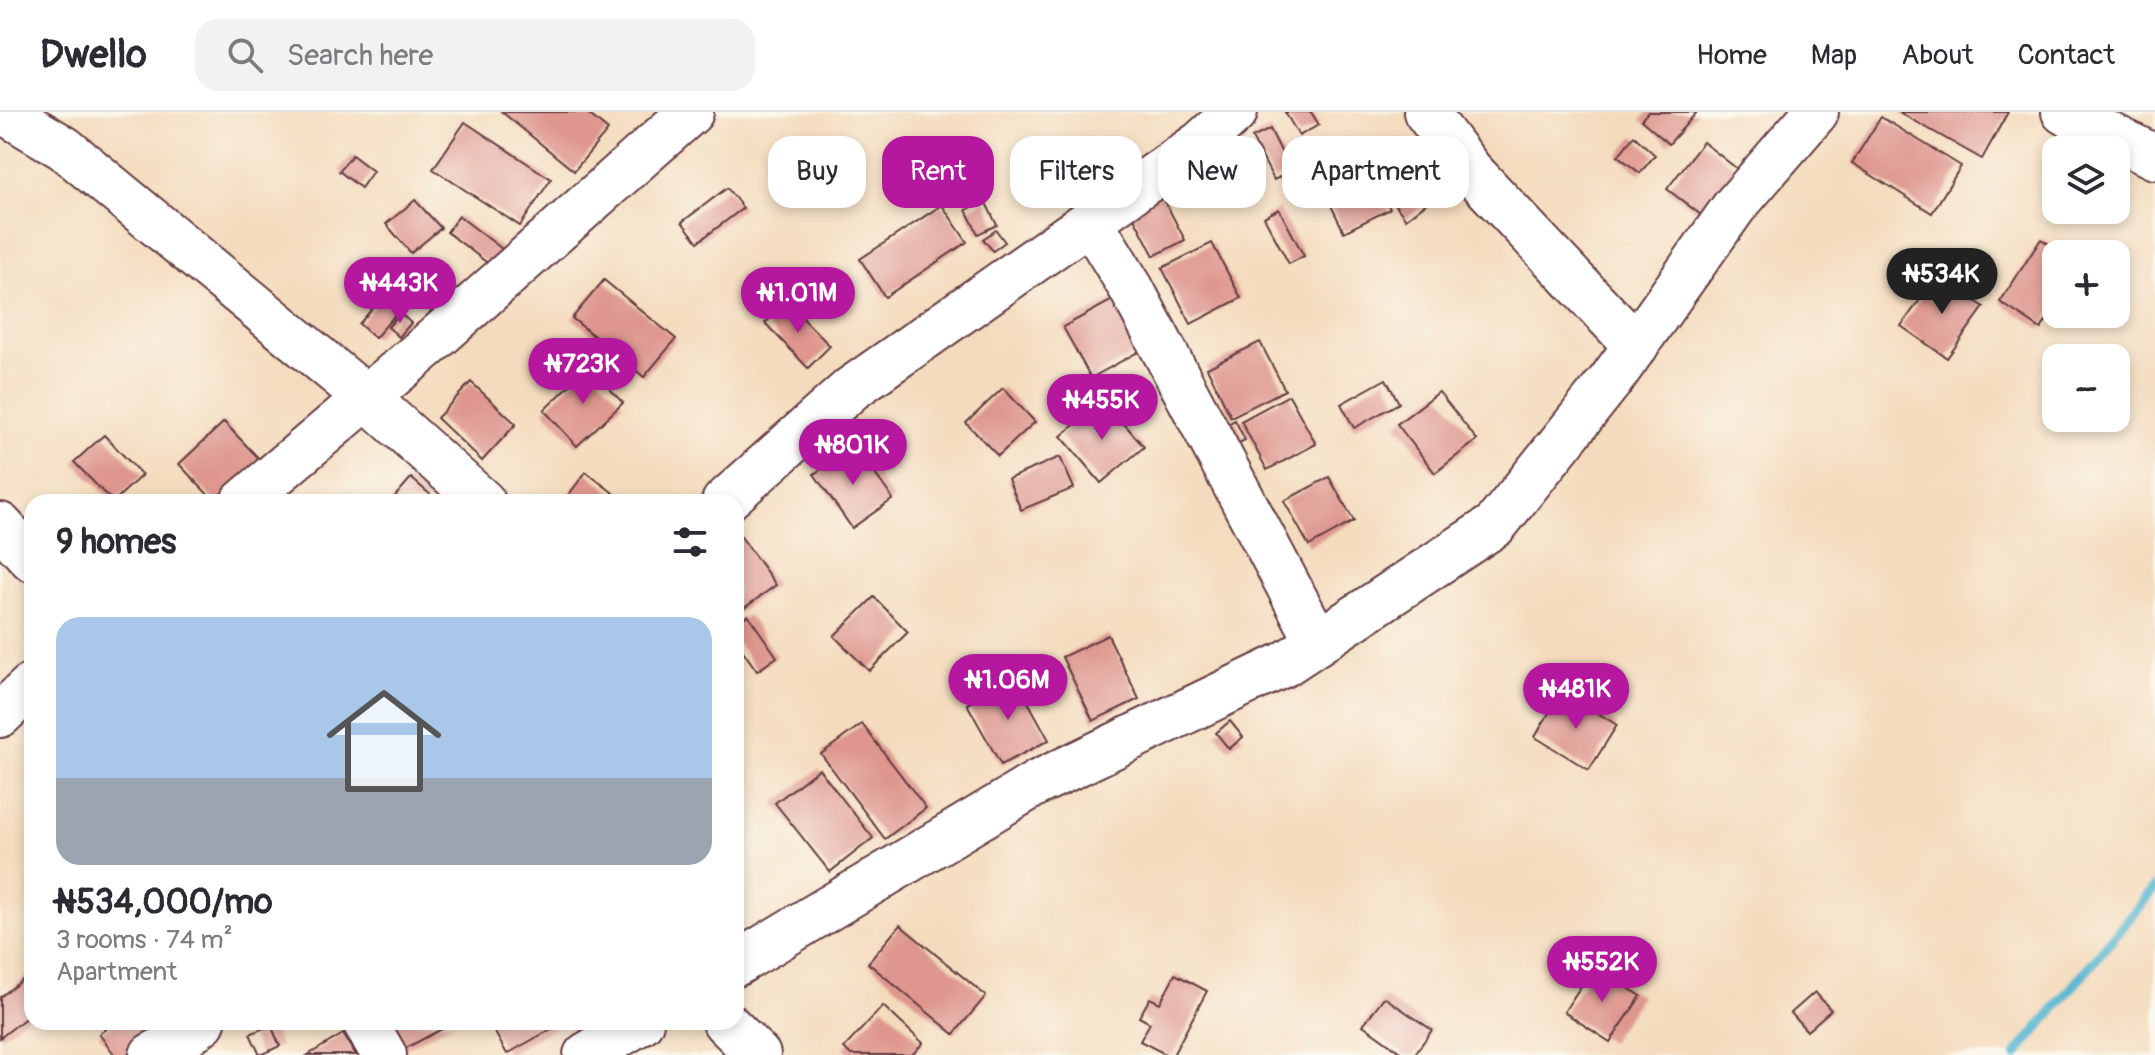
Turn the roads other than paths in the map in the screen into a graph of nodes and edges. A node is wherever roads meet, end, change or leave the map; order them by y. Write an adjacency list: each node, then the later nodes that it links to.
1 (4, 112): 10 (street)
2 (691, 112): 10 (street)
3 (1235, 112): 8 (street)
4 (1426, 112): 9 (street)
5 (1816, 112): 9 (street)
6 (2064, 112): 7 (street)
7 (2155, 157)
8 (1090, 221): 13 (street); 16 (street)
9 (1636, 346): 16 (street)
10 (367, 398): 11 (street); 12 (street)
11 (253, 494)
12 (474, 494)
13 (733, 494)
14 (0, 525): 15 (street)
15 (24, 550)
16 (1318, 642): 19 (street)
17 (24, 692): 18 (street)
18 (0, 715)
19 (744, 959)
20 (193, 1030): 24 (street)
21 (370, 1030): 25 (street)
22 (628, 1030): 26 (street)
23 (733, 1030): 27 (street)
24 (152, 1055)
25 (384, 1055)
26 (586, 1055)
27 (758, 1055)

